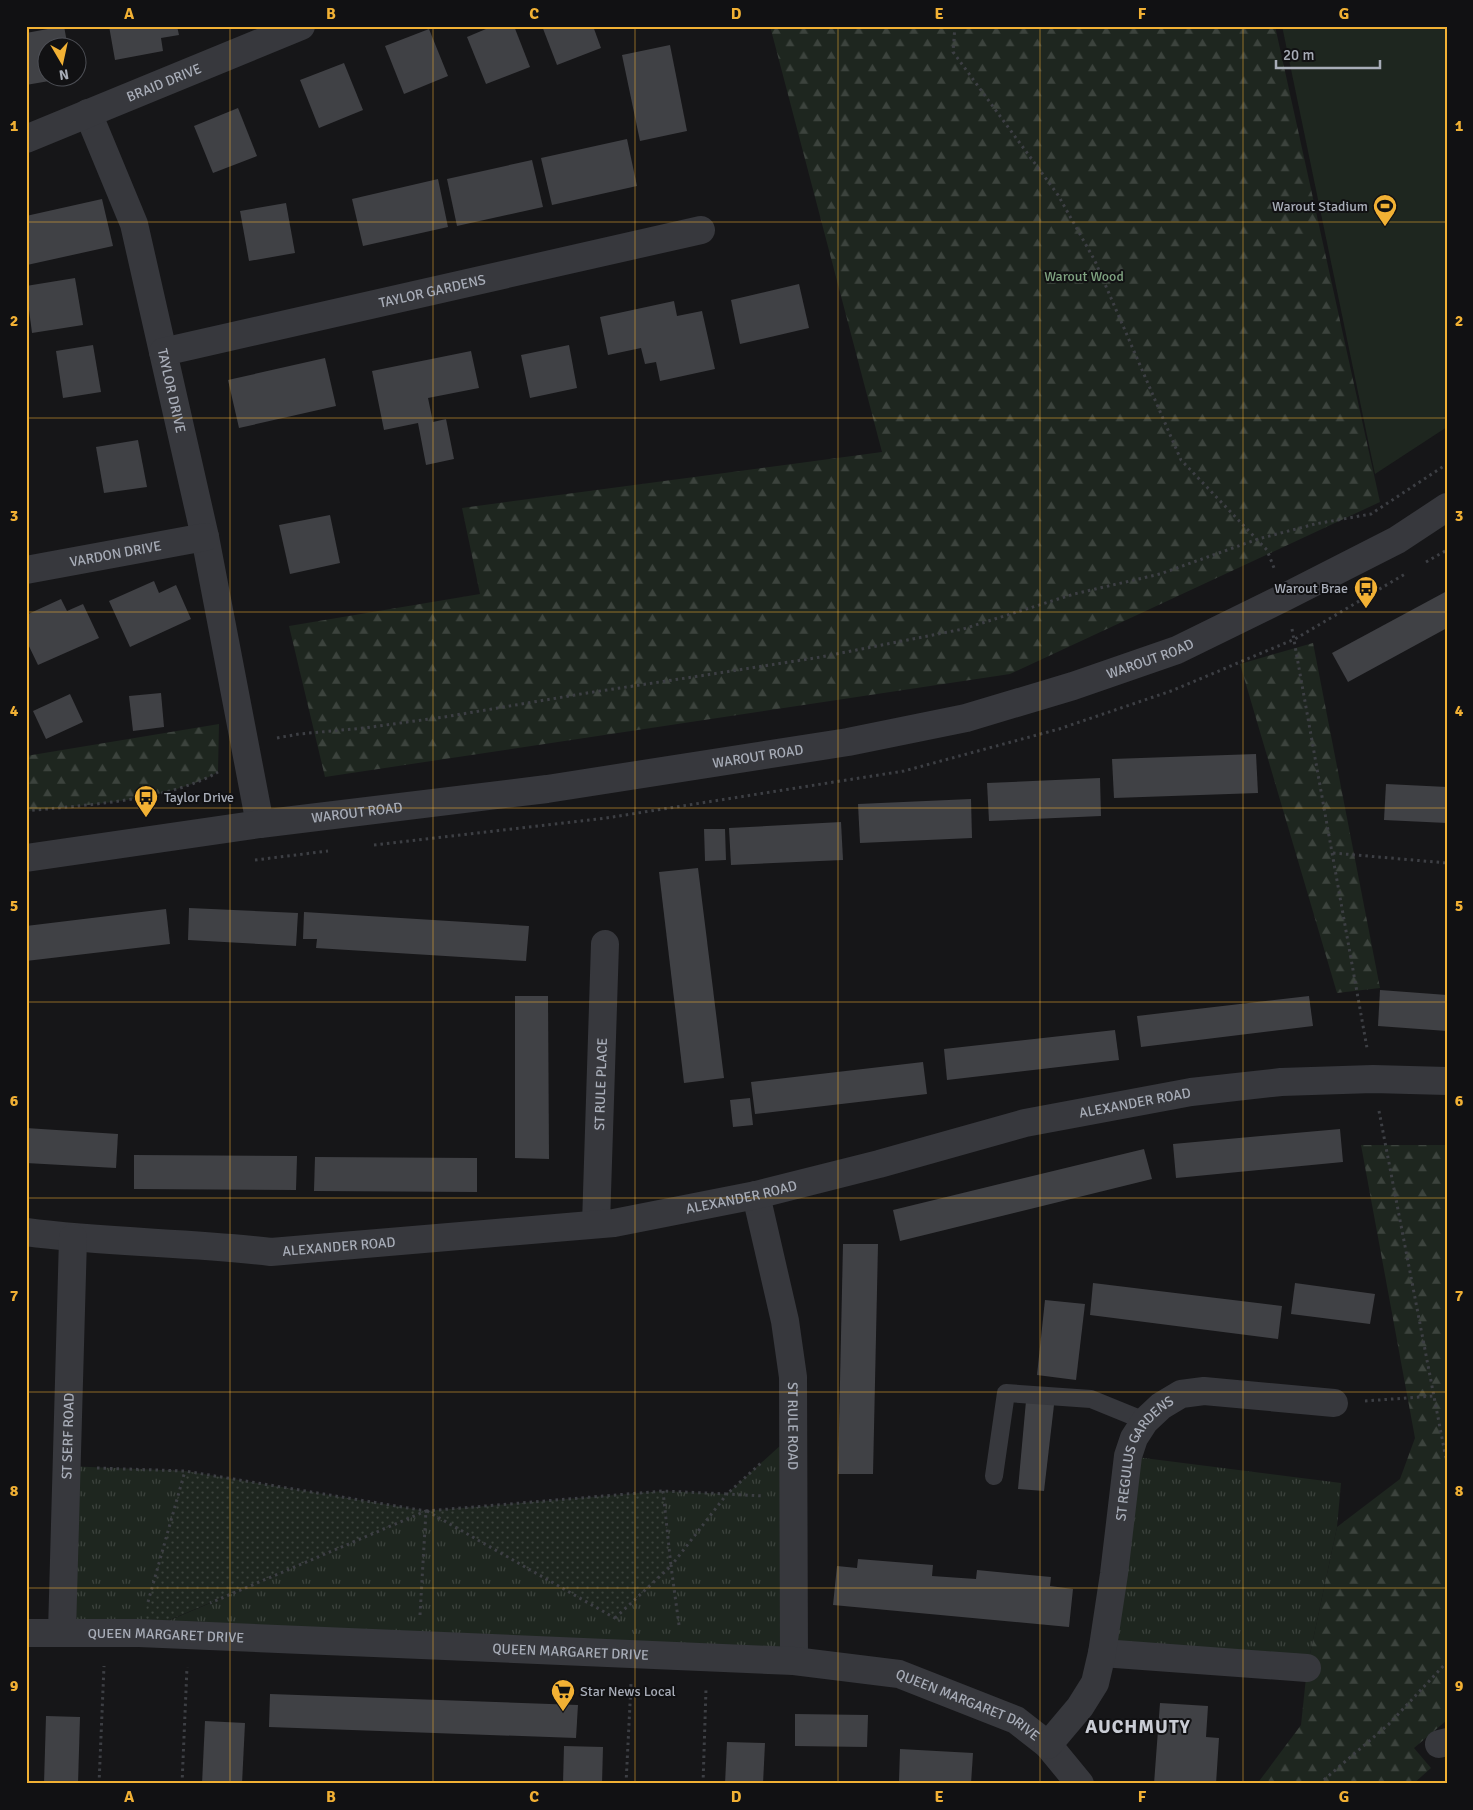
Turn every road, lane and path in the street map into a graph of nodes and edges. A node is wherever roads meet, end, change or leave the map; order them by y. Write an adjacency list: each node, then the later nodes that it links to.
1 (300, 26): 3 (street, BRAID DRIVE)
2 (955, 26): 10 (path)
3 (88, 113): 4 (street, BRAID DRIVE); 6 (street, TAYLOR DRIVE)
4 (26, 139)
5 (700, 230): 6 (street, TAYLOR GARDENS)
6 (163, 352): 9 (street, TAYLOR DRIVE)
7 (1447, 464): 10 (path)
8 (1447, 507): 12 (street, WAROUT ROAD)
9 (205, 537): 11 (street, VARDON DRIVE); 13 (street, TAYLOR DRIVE)
10 (1258, 539): 12 (path); 13 (path)
11 (26, 570)
12 (1285, 597): 15 (street, WAROUT ROAD); 16 (path)
13 (244, 744): 14 (path); 15 (street, TAYLOR DRIVE)
14 (26, 811)
15 (260, 824): 17 (street, WAROUT ROAD)
16 (1333, 853): 18 (path); 20 (path)
17 (26, 858)
18 (1447, 862)
19 (605, 944): 23 (street, ST RULE PLACE)
20 (1373, 1079): 21 (street, ALEXANDER ROAD); 22 (street, ALEXANDER ROAD); 26 (path)
21 (1447, 1081)
22 (756, 1195): 23 (street, ALEXANDER ROAD); 35 (street, ST RULE ROAD)
23 (596, 1224): 25 (street, ALEXANDER ROAD)
24 (26, 1232): 25 (street, ALEXANDER ROAD)
25 (73, 1238): 30 (street, ST SERF ROAD)
26 (1434, 1396): 27 (path); 29 (path)
27 (1334, 1402): 28 (street, ST REGULUS GARDENS)
28 (1145, 1421): 32 (lane); 48 (street, ST REGULUS GARDENS)
29 (1447, 1464)
30 (66, 1466): 31 (path); 41 (street, ST SERF ROAD)
31 (185, 1470): 36 (path); 44 (path)
32 (994, 1476)
33 (663, 1491): 34 (path); 36 (path); 37 (path)
34 (727, 1494): 35 (path); 37 (path)
35 (793, 1498): 51 (street, ST RULE ROAD)
36 (426, 1510): 38 (path); 39 (path); 46 (path)
37 (671, 1566): 39 (path); 50 (path)
38 (202, 1606)
39 (615, 1618): 40 (path); 47 (path)
40 (623, 1623)
41 (62, 1632): 42 (street, QUEEN MARGARET DRIVE); 43 (street, QUEEN MARGARET DRIVE)
42 (105, 1632): 44 (street, QUEEN MARGARET DRIVE); 55 (path)
43 (26, 1633)
44 (139, 1633): 45 (street, QUEEN MARGARET DRIVE)
45 (188, 1636): 46 (street, QUEEN MARGARET DRIVE); 56 (path)
46 (418, 1644): 47 (street, QUEEN MARGARET DRIVE)
47 (579, 1652): 49 (street, QUEEN MARGARET DRIVE)
48 (1102, 1653): 53 (street); 54 (street, ST REGULUS GARDENS)
49 (633, 1655): 50 (street, QUEEN MARGARET DRIVE); 57 (path)
50 (695, 1658): 51 (street, QUEEN MARGARET DRIVE); 58 (path)
51 (794, 1661): 54 (street, QUEEN MARGARET DRIVE)
52 (1447, 1662): 60 (path)
53 (1307, 1668)
54 (1048, 1745): 59 (street, QUEEN MARGARET DRIVE)
55 (99, 1784)
56 (182, 1784)
57 (626, 1784)
58 (703, 1784)
59 (1080, 1784)
60 (1319, 1784)

